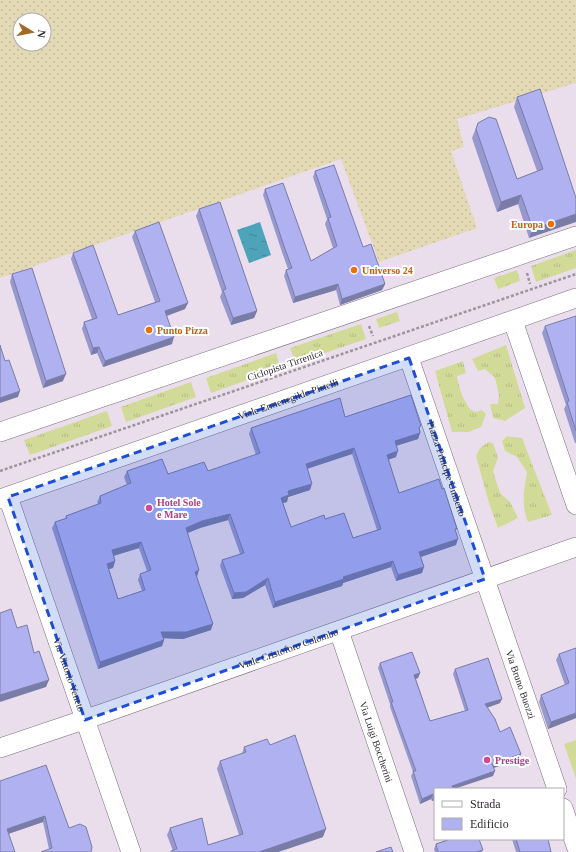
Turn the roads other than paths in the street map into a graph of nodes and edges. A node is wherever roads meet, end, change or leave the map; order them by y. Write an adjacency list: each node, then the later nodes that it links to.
1 (576, 236): 5 (street)
2 (576, 298): 3 (street, Viale Ermenegildo Pistelli)
3 (513, 321): 4 (street, Viale Ermenegildo Pistelli); 7 (street)
4 (409, 358): 6 (street, Viale Ermenegildo Pistelli); 9 (street, Piazza Principe Umberto)
5 (0, 432)
6 (4, 498): 11 (street, Via Vittorio Veneto)
7 (576, 506)
8 (576, 547): 9 (street, Viale Cristoforo Colombo)
9 (485, 579): 10 (street, Viale Cristoforo Colombo); 13 (street, Via Bruno Buozzi)
10 (339, 631): 11 (street, Viale Cristoforo Colombo); 17 (street, Via Luigi Boccherini)
11 (85, 720): 12 (street, Viale Cristoforo Colombo); 16 (street, Via Vittorio Veneto)
12 (0, 748)
13 (556, 788)
14 (564, 811): 15 (street)
15 (576, 846)
16 (131, 852)
17 (414, 852)

